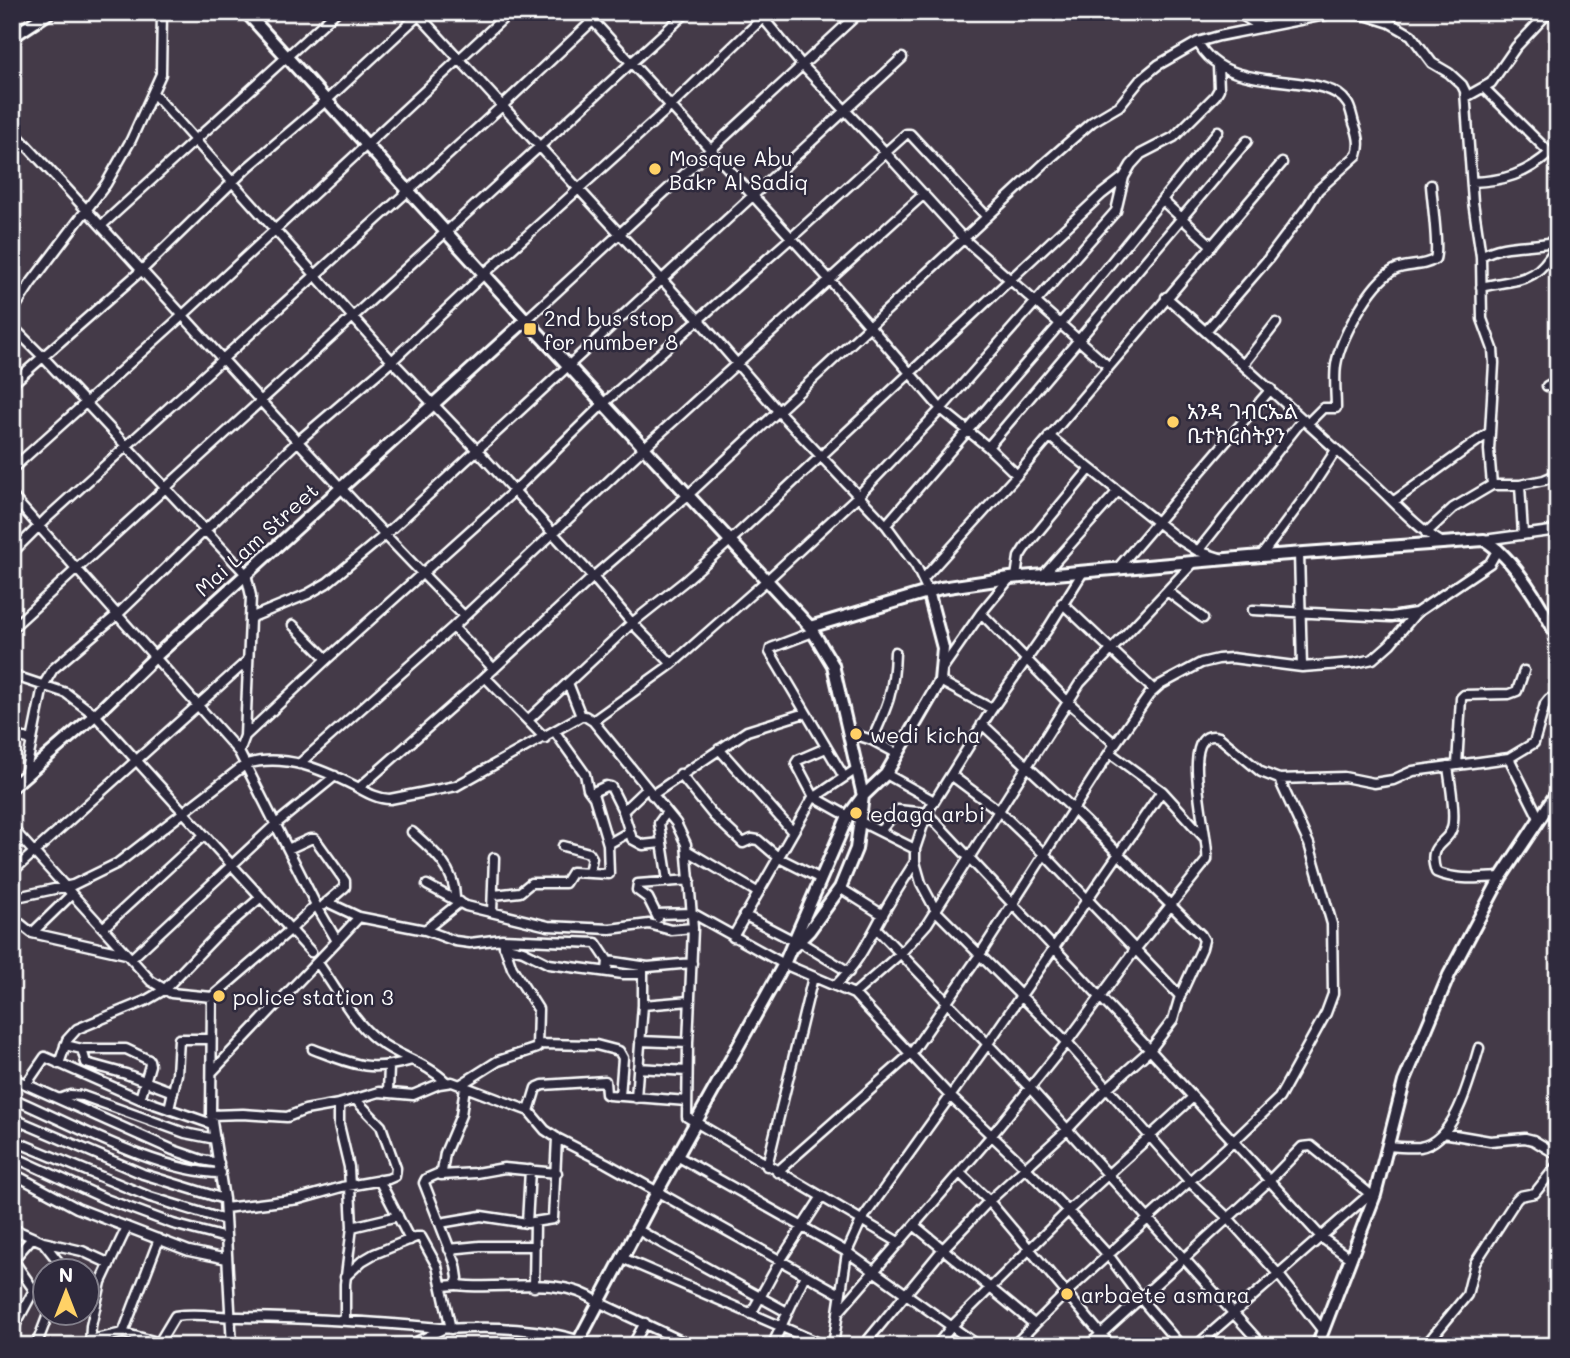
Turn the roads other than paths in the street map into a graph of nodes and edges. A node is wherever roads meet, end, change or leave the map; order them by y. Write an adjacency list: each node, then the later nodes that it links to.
1 (50, 12): 18 (street)
2 (162, 12): 27 (street)
3 (246, 12): 20 (street)
4 (336, 12): 20 (street)
5 (510, 12): 21 (street)
6 (585, 12): 16 (street)
7 (602, 12): 16 (street)
8 (687, 12): 23 (street)
9 (860, 12): 24 (street)
10 (1237, 12): 17 (street)
11 (1549, 12): 26 (street)
12 (419, 13): 21 (street); 29 (street)
13 (1349, 13): 15 (street); 28 (street)
14 (763, 14): 24 (street); 31 (street)
15 (1310, 15): 17 (street)
16 (593, 20): 23 (street); 30 (street)
17 (1261, 27): 19 (street)
18 (12, 37)
19 (1198, 42): 25 (street); 53 (street)
20 (287, 57): 29 (street); 36 (street)
21 (458, 58): 30 (street); 37 (street)
22 (902, 58): 32 (street)
23 (631, 62): 31 (street); 38 (street)
24 (802, 65): 32 (street); 39 (street)
25 (1218, 66): 43 (street); 82 (street)
26 (1484, 89): 28 (street); 41 (street)
27 (153, 93): 36 (street); 52 (street)
28 (1466, 97): 44 (street)
29 (327, 100): 37 (street); 45 (street)
30 (502, 106): 38 (street); 48 (street)
31 (671, 106): 39 (street); 47 (street)
32 (844, 110): 40 (street); 50 (street)
33 (12, 130): 52 (street)
34 (1219, 131): 51 (street)
35 (1247, 141): 54 (street)
36 (195, 142): 45 (street); 55 (street)
37 (368, 144): 48 (street); 56 (street)
38 (540, 147): 47 (street); 57 (street)
39 (712, 150): 50 (street); 58 (street)
40 (885, 152): 49 (street); 53 (street); 59 (street)
41 (1554, 155): 44 (street)
42 (1282, 163): 62 (street)
43 (1124, 177): 69 (street); 72 (street)
44 (1472, 182): 63 (street)
45 (232, 183): 56 (street); 64 (street)
46 (1432, 185): 102 (street)
47 (578, 190): 58 (street); 65 (street)
48 (409, 191): 57 (street); 66 (street)
49 (924, 194): 60 (street); 67 (street)
50 (753, 195): 59 (street); 68 (street)
51 (1163, 201): 54 (street); 78 (street)
52 (86, 209): 55 (street); 73 (street)
53 (987, 217): 60 (street)
54 (1180, 218): 62 (street); 83 (street)
55 (102, 225): 64 (street)
56 (275, 231): 66 (street); 74 (street)
57 (445, 231): 65 (street); 75 (street)
58 (619, 234): 68 (street); 76 (street)
59 (791, 238): 67 (street); 77 (street)
60 (964, 239): 69 (street); 81 (street)
61 (1558, 242): 63 (street); 70 (street)
62 (1212, 246): 71 (street)
63 (1481, 256): 70 (street)
64 (142, 270): 74 (street); 84 (street)
65 (484, 274): 76 (street); 86 (street)
66 (316, 275): 75 (street); 85 (street)
67 (829, 279): 81 (street); 88 (street)
68 (661, 281): 77 (street); 89 (street)
69 (1010, 281): 72 (street); 91 (street)
70 (1481, 287): 104 (street)
71 (1166, 297): 82 (street); 90 (street)
72 (1034, 303): 78 (street); 100 (street)
73 (12, 312)
74 (182, 316): 85 (street); 97 (street)
75 (353, 316): 86 (street); 96 (street)
76 (526, 320): 89 (street); 99 (street, Mai Lam Street)
77 (699, 320): 88 (street); 98 (street)
78 (1060, 323): 83 (street); 103 (street)
79 (1276, 323): 87 (street)
80 (12, 326): 84 (street)
81 (869, 327): 91 (street); 101 (street)
82 (1206, 331): 87 (street)
83 (1079, 340): 90 (street); 109 (street)
84 (43, 357): 93 (street); 97 (street)
85 (222, 359): 96 (street); 107 (street)
86 (392, 361): 99 (street); 106 (street)
87 (1244, 363): 95 (street)
88 (737, 364): 101 (street); 108 (street)
89 (568, 365): 98 (street); 110 (street)
90 (1108, 366): 105 (street)
91 (909, 373): 100 (street); 112 (street)
92 (1558, 380): 94 (street)
93 (12, 384)
94 (1547, 386)
95 (1271, 389): 102 (street); 127 (street)
96 (259, 401): 106 (street); 119 (street)
97 (85, 402): 107 (street); 113 (street)
98 (604, 403): 108 (street); 121 (street)
99 (432, 404): 110 (street); 120 (street, Mai Lam Street)
100 (942, 409): 103 (street); 123 (street)
101 (778, 411): 112 (street); 125 (street)
102 (1305, 421): 111 (street); 142 (street)
103 (967, 431): 109 (street); 128 (street)
104 (1490, 432): 117 (street); 126 (street)
105 (1049, 436): 114 (street); 116 (street)
106 (297, 442): 120 (street); 130 (street)
107 (127, 447): 119 (street); 129 (street)
108 (645, 447): 125 (street); 133 (street)
109 (988, 447): 116 (street)
110 (476, 449): 121 (street); 135 (street)
111 (1336, 450): 126 (street); 143 (street)
112 (821, 456): 123 (street); 137 (street)
113 (12, 469)
114 (1090, 469): 122 (street); 152 (street)
115 (1558, 474): 118 (street)
116 (1017, 475): 151 (street)
117 (1492, 485): 118 (street); 132 (street)
118 (1520, 485): 134 (street)
119 (167, 488): 130 (street); 144 (street)
120 (341, 488): 135 (street); 147 (street, Mai Lam Street)
121 (514, 491): 133 (street); 148 (street)
122 (1118, 491): 127 (street); 149 (street)
123 (859, 495): 128 (street); 153 (street)
124 (12, 496): 129 (street)
125 (687, 496): 137 (street); 150 (street)
126 (1394, 502): 132 (street)
127 (1158, 523): 142 (street); 145 (street)
128 (886, 525): 151 (street)
129 (40, 526): 140 (street); 144 (street)
130 (206, 530): 147 (street); 159 (street)
131 (1558, 530): 134 (street)
132 (1426, 533): 138 (street)
133 (554, 534): 150 (street); 162 (street)
134 (1524, 534): 136 (street)
135 (385, 535): 148 (street); 163 (street)
136 (1484, 540): 138 (street); 139 (street)
137 (730, 541): 153 (street); 165 (street)
138 (1441, 542): 141 (street)
139 (1497, 549): 161 (street); 170 (street)
140 (12, 553)
141 (1300, 553): 143 (street); 160 (street)
142 (1197, 556): 143 (street); 145 (street); 155 (street)
143 (1261, 556)
144 (78, 569): 159 (street); 168 (street)
145 (1117, 569): 146 (street)
146 (1083, 572): 149 (street); 156 (street)
147 (246, 574): 163 (street); 173 (street, Mai Lam Street)
148 (423, 575): 162 (street); 174 (street)
149 (1043, 575): 152 (street)
150 (593, 577): 165 (street); 179 (street)
151 (924, 578): 154 (street)
152 (1013, 578): 154 (street); 158 (street)
153 (766, 581): 169 (street); 177 (street)
154 (928, 591): 169 (street); 182 (street)
155 (1167, 591): 164 (street); 171 (street)
156 (1062, 603): 171 (street); 176 (street)
157 (1253, 610): 160 (street)
158 (981, 613): 176 (street); 182 (street)
159 (118, 614): 173 (street); 185 (street)
160 (1302, 614): 161 (street); 178 (street)
161 (1416, 614): 178 (street)
162 (464, 616): 167 (street)
163 (250, 618): 175 (street)
164 (1203, 618)
165 (632, 623): 177 (street); 184 (street)
166 (293, 625): 174 (street)
167 (453, 627): 179 (street); 213 (street)
168 (12, 628)
169 (812, 630): 191 (street); 198 (street)
170 (1558, 638)
171 (1112, 648): 186 (street); 187 (street)
172 (895, 652): 203 (street)
173 (156, 656): 189 (street); 192 (street, Mai Lam Street)
174 (327, 659): 200 (street)
175 (247, 661): 189 (street); 200 (street)
176 (1026, 661): 187 (street); 190 (street)
177 (671, 664): 195 (street)
178 (1302, 667): 186 (street)
179 (494, 669): 183 (street)
180 (1524, 671): 215 (street)
181 (12, 675): 185 (street)
182 (941, 675): 190 (street); 209 (street)
183 (485, 677): 194 (street); 225 (street)
184 (568, 682): 193 (street); 194 (street)
185 (43, 687): 192 (street); 202 (street)
186 (1154, 690): 204 (street)
187 (1067, 701): 204 (street); 214 (street)
188 (1558, 701): 210 (street)
189 (198, 704): 207 (street); 211 (street)
190 (992, 709): 196 (street)
191 (805, 713): 205 (street); 206 (street)
192 (95, 715): 211 (street); 219 (street, Mai Lam Street)
193 (581, 716): 195 (street); 197 (street)
194 (528, 720): 201 (street)
195 (593, 721): 226 (street)
196 (982, 724): 214 (street); 220 (street)
197 (555, 732): 201 (street); 229 (street)
198 (850, 733): 203 (street); 216 (street)
199 (12, 735): 202 (street)
200 (245, 736): 207 (street)
201 (545, 738): 225 (street)
202 (32, 740): 219 (street)
203 (872, 740): 209 (street)
204 (1115, 744): 208 (street)
205 (826, 748): 222 (street); 231 (street)
206 (719, 749): 217 (street); 247 (street)
207 (239, 752): 212 (street)
208 (1110, 753): 227 (street); 233 (street)
209 (898, 754): 218 (street)
210 (1509, 758): 215 (street); 240 (street)
211 (135, 761): 236 (street); 256 (street)
212 (246, 764): 213 (street); 236 (street); 242 (street)
213 (299, 764): 221 (street)
214 (1027, 765): 233 (street); 234 (street)
215 (1452, 765): 223 (street); 266 (street)
216 (858, 768): 222 (street); 230 (street)
217 (680, 774): 226 (street); 260 (street)
218 (886, 774): 230 (street); 232 (street)
219 (25, 775): 224 (street, Mai Lam Street)
220 (951, 775): 232 (street); 234 (street)
221 (335, 776): 225 (street); 242 (street)
222 (844, 777): 231 (street)
223 (1279, 779): 249 (street); 382 (street)
224 (12, 787)
225 (359, 788)
226 (649, 791): 235 (street); 237 (street)
227 (1162, 791): 249 (street); 258 (street)
228 (1558, 791): 240 (street)
229 (590, 793): 235 (street); 251 (street)
230 (863, 796): 239 (street); 241 (street)
231 (814, 797): 239 (street); 247 (street)
232 (934, 801): 238 (street)
233 (1072, 808): 257 (street); 258 (street)
234 (998, 810): 257 (street); 261 (street)
235 (623, 811): 246 (street)
236 (182, 812): 248 (street); 271 (street)
237 (667, 812): 250 (street); 255 (street)
238 (927, 813): 244 (street); 254 (street); 261 (street)
239 (848, 816): 267 (street)
240 (1539, 818): 266 (street)
241 (861, 822): 244 (street); 272 (street)
242 (276, 824): 253 (street); 263 (street)
243 (12, 828): 256 (street)
244 (880, 831): 254 (street)
245 (412, 832): 279 (street)
246 (629, 832): 250 (street); 251 (street)
247 (793, 832): 260 (street)
248 (203, 836): 263 (street); 294 (street)
249 (1204, 838): 282 (street)
250 (661, 843): 269 (street)
251 (608, 844): 265 (street)
252 (563, 846): 265 (street)
253 (288, 849): 280 (street); 283 (street)
254 (915, 849): 262 (street)
255 (688, 851): 268 (street); 273 (street)
256 (33, 852): 264 (street); 271 (street)
257 (1043, 853): 278 (street); 281 (street)
258 (1119, 854): 278 (street); 282 (street)
259 (494, 858): 275 (street)
260 (779, 858): 267 (street); 273 (street)
261 (968, 858): 281 (street); 284 (street)
262 (915, 862): 284 (street); 289 (street)
263 (232, 866): 277 (street); 310 (street)
264 (12, 872)
265 (589, 873): 275 (street)
266 (1501, 877): 383 (street)
267 (821, 879): 304 (street)
268 (690, 880): 269 (street); 286 (street)
269 (668, 881): 287 (street)
270 (427, 885): 279 (street)
271 (63, 887): 274 (street); 276 (street)
272 (839, 888): 289 (street); 304 (street)
273 (757, 892): 288 (street)
274 (71, 895): 294 (street); 299 (street)
275 (494, 895): 285 (street)
276 (12, 898)
277 (260, 898): 297 (street); 319 (street)
278 (1087, 900): 305 (street); 306 (street)
279 (457, 901): 285 (street); 298 (street)
280 (327, 902): 283 (street); 291 (street)
281 (1012, 903): 305 (street); 309 (street)
282 (1170, 905): 306 (street); 322 (street)
283 (317, 907): 297 (street); 301 (street)
284 (936, 911): 308 (street); 309 (street)
285 (492, 912): 292 (street)
286 (692, 913): 287 (street); 295 (street); 300 (street)
287 (657, 914): 293 (street)
288 (744, 915): 300 (street); 304 (street)
289 (883, 915): 296 (street)
290 (12, 917): 299 (street)
291 (359, 917): 298 (street); 301 (street)
292 (548, 926): 293 (street); 302 (street)
293 (659, 926): 295 (street)
294 (103, 928): 310 (street)
295 (693, 928): 312 (street)
296 (876, 928): 308 (street); 316 (street)
297 (290, 930): 307 (street); 323 (street)
298 (425, 930): 303 (street)
299 (32, 933): 310 (street)
300 (733, 937): 313 (street)
301 (337, 941): 311 (street)
302 (547, 941): 303 (street); 314 (street)
303 (503, 942): 314 (street); 332 (street)
304 (795, 944): 313 (street); 316 (street)
305 (1054, 947): 321 (street); 324 (street)
306 (1135, 950): 322 (street); 324 (street)
307 (310, 952)
308 (901, 953): 320 (street); 326 (street)
309 (981, 953): 321 (street); 326 (street)
310 (129, 957): 319 (street)
311 (317, 962): 340 (street); 346 (street)
312 (692, 963): 315 (street); 325 (street)
313 (784, 964): 317 (street); 374 (street)
314 (608, 966): 315 (street)
315 (643, 970): 327 (street)
316 (849, 972): 318 (street)
317 (813, 977): 318 (street); 389 (street)
318 (835, 986): 320 (street)
319 (164, 990): 323 (street); 333 (street)
320 (854, 994): 339 (street)
321 (1022, 995): 330 (street); 334 (street)
322 (1180, 996): 338 (street)
323 (212, 998): 328 (street)
324 (1101, 998): 330 (street); 338 (street)
325 (690, 1001): 327 (street); 331 (street)
326 (948, 1002): 334 (street); 339 (street)
327 (643, 1005): 329 (street)
328 (211, 1039): 346 (street); 356 (street)
329 (640, 1041): 331 (street); 344 (street)
330 (1067, 1042): 353 (street); 354 (street)
331 (688, 1043): 345 (street)
332 (538, 1044): 343 (street); 352 (street)
333 (65, 1045): 336 (street); 341 (street)
334 (987, 1045): 353 (street); 358 (street)
335 (1479, 1048): 376 (street)
336 (82, 1049): 348 (street); 348 (street)
337 (313, 1049): 342 (street)
338 (1150, 1050): 354 (street); 361 (street)
339 (911, 1054): 358 (street); 392 (street)
340 (412, 1060): 342 (street); 349 (street)
341 (59, 1064): 350 (street); 351 (street)
342 (389, 1067): 355 (street)
343 (623, 1070): 344 (street); 357 (street)
344 (638, 1070): 345 (street); 360 (street)
345 (687, 1071): 366 (street)
346 (212, 1072): 372 (street)
347 (12, 1078): 350 (street)
348 (145, 1080): 356 (street); 363 (street)
349 (446, 1082): 352 (street); 355 (street)
350 (27, 1083): 362 (street)
351 (109, 1086): 363 (street); 365 (street)
352 (463, 1086): 370 (street); 398 (street)
353 (1029, 1087): 375 (street); 377 (street)
354 (1106, 1089): 375 (street); 378 (street)
355 (388, 1091): 364 (street)
356 (173, 1092): 369 (street)
357 (620, 1096): 360 (street); 370 (street)
358 (950, 1096): 377 (street); 413 (street)
359 (12, 1098): 373 (street)
360 (636, 1098): 366 (street)
361 (1192, 1098): 378 (street); 382 (street)
362 (59, 1099): 365 (street); 368 (street)
363 (140, 1099): 369 (street)
364 (355, 1099): 367 (street); 399 (street)
365 (102, 1101): 380 (street)
366 (687, 1101): 374 (street)
367 (339, 1104): 372 (street); 402 (street)
368 (76, 1107): 373 (street); 387 (street)
369 (169, 1109): 372 (street)
370 (528, 1111): 379 (street)
371 (12, 1118): 407 (street)
372 (211, 1120): 380 (street)
373 (68, 1122): 394 (street)
374 (696, 1122): 386 (street); 389 (street)
375 (1068, 1129): 390 (street); 397 (street)
376 (1443, 1133): 383 (street); 384 (street)
377 (992, 1135): 390 (street); 396 (street)
378 (1150, 1137): 397 (street); 401 (street)
379 (557, 1138): 395 (street); 403 (street)
380 (215, 1139): 387 (street)
381 (12, 1140): 412 (street)
382 (1234, 1142): 400 (street); 401 (street)
383 (1387, 1146): 404 (street)
384 (1558, 1155)
385 (12, 1156): 423 (street)
386 (677, 1156): 403 (street); 416 (street)
387 (219, 1163): 394 (street)
388 (1558, 1164): 499 (street)
389 (767, 1166): 392 (street)
390 (1026, 1168): 406 (street); 408 (street)
391 (530, 1170): 395 (street); 398 (street); 414 (street)
392 (777, 1172): 405 (street)
393 (12, 1173): 417 (street)
394 (221, 1173): 407 (street)
395 (557, 1173): 414 (street)
396 (960, 1173): 406 (street); 419 (street)
397 (1108, 1173): 408 (street); 411 (street)
398 (440, 1175): 415 (street)
399 (379, 1180): 402 (street); 409 (street)
400 (1270, 1180): 404 (street); 410 (street); 424 (street)
401 (1190, 1182): 410 (street); 411 (street)
402 (350, 1185): 407 (street); 418 (street)
403 (657, 1192): 420 (street); 441 (street)
404 (1373, 1195): 424 (street); 439 (street)
405 (821, 1198): 413 (street); 416 (street)
406 (989, 1201): 431 (street); 432 (street)
407 (224, 1204): 412 (street)
408 (1068, 1211): 432 (street); 435 (street)
409 (398, 1216): 418 (street); 426 (street)
410 (1228, 1218): 437 (street); 445 (street)
411 (1147, 1219): 435 (street); 437 (street)
412 (225, 1220): 423 (street)
413 (861, 1221): 428 (street); 433 (street)
414 (531, 1222): 415 (street); 429 (street)
415 (440, 1223): 430 (street)
416 (803, 1226): 433 (street); 441 (street)
417 (127, 1227): 425 (street); 442 (street)
418 (352, 1227): 446 (street)
419 (915, 1227): 428 (street); 431 (street)
420 (638, 1230): 436 (street); 457 (street)
421 (12, 1232): 422 (street)
422 (32, 1238): 427 (street); 440 (street)
423 (226, 1238): 438 (street)
424 (1322, 1238): 439 (street); 445 (street)
425 (159, 1239): 438 (street); 474 (street)
426 (410, 1240): 446 (street); 449 (street)
427 (43, 1242): 434 (street); 442 (street)
428 (900, 1243): 443 (street)
429 (535, 1246): 430 (street); 451 (street)
430 (449, 1249): 448 (street)
431 (943, 1249): 452 (street); 453 (street)
432 (1030, 1249): 452 (street); 454 (street)
433 (847, 1252): 443 (street); 456 (street)
434 (54, 1256)
435 (1109, 1256): 454 (street); 458 (street)
436 (622, 1258): 459 (street); 463 (street)
437 (1183, 1258): 458 (street); 462 (street)
438 (227, 1259): 464 (street)
439 (1351, 1259): 473 (street)
440 (13, 1260): 450 (street)
441 (780, 1261): 444 (street); 457 (street)
442 (108, 1263): 447 (street)
443 (876, 1270): 453 (street); 461 (street)
444 (805, 1275): 456 (street); 460 (street)
445 (1279, 1275): 462 (street); 473 (street)
446 (345, 1277): 465 (street)
447 (102, 1279)
448 (457, 1285): 449 (street); 451 (street)
449 (442, 1286): 471 (street)
450 (32, 1287)
451 (534, 1287): 459 (street)
452 (991, 1287): 467 (street); 470 (street)
453 (907, 1292): 470 (street); 489 (street)
454 (1066, 1293): 467 (street); 475 (street)
455 (32, 1294): 472 (street)
456 (840, 1294): 461 (street)
457 (759, 1297): 460 (street); 463 (street)
458 (1141, 1299): 475 (street); 495 (street)
459 (598, 1302): 466 (street); 477 (street)
460 (787, 1312): 469 (street)
461 (838, 1313): 488 (street)
462 (1233, 1313): 496 (street); 497 (street)
463 (751, 1314): 469 (street)
464 (230, 1317): 465 (street); 479 (street); 481 (street)
465 (345, 1320): 471 (street)
466 (645, 1323): 478 (street); 484 (street)
467 (1034, 1324): 492 (street)
468 (44, 1326): 480 (street)
469 (780, 1327): 486 (street); 487 (street)
470 (951, 1327): 490 (street); 491 (street)
471 (447, 1329): 477 (street); 482 (street)
472 (12, 1331)
473 (1323, 1331): 498 (street)
474 (123, 1333): 476 (street); 479 (street)
475 (1100, 1334): 493 (street); 494 (street)
476 (94, 1342)
477 (578, 1343): 483 (street)
478 (679, 1343): 485 (street)
479 (157, 1344)
480 (36, 1346)
481 (232, 1346)
482 (408, 1346)
483 (592, 1346)
484 (632, 1346)
485 (692, 1346)
486 (772, 1346)
487 (826, 1346)
488 (833, 1346)
489 (863, 1346)
490 (936, 1346)
491 (979, 1346)
492 (1013, 1346)
493 (1087, 1346)
494 (1111, 1346)
495 (1181, 1346)
496 (1196, 1346)
497 (1263, 1346)
498 (1317, 1346)
499 (1425, 1346)

